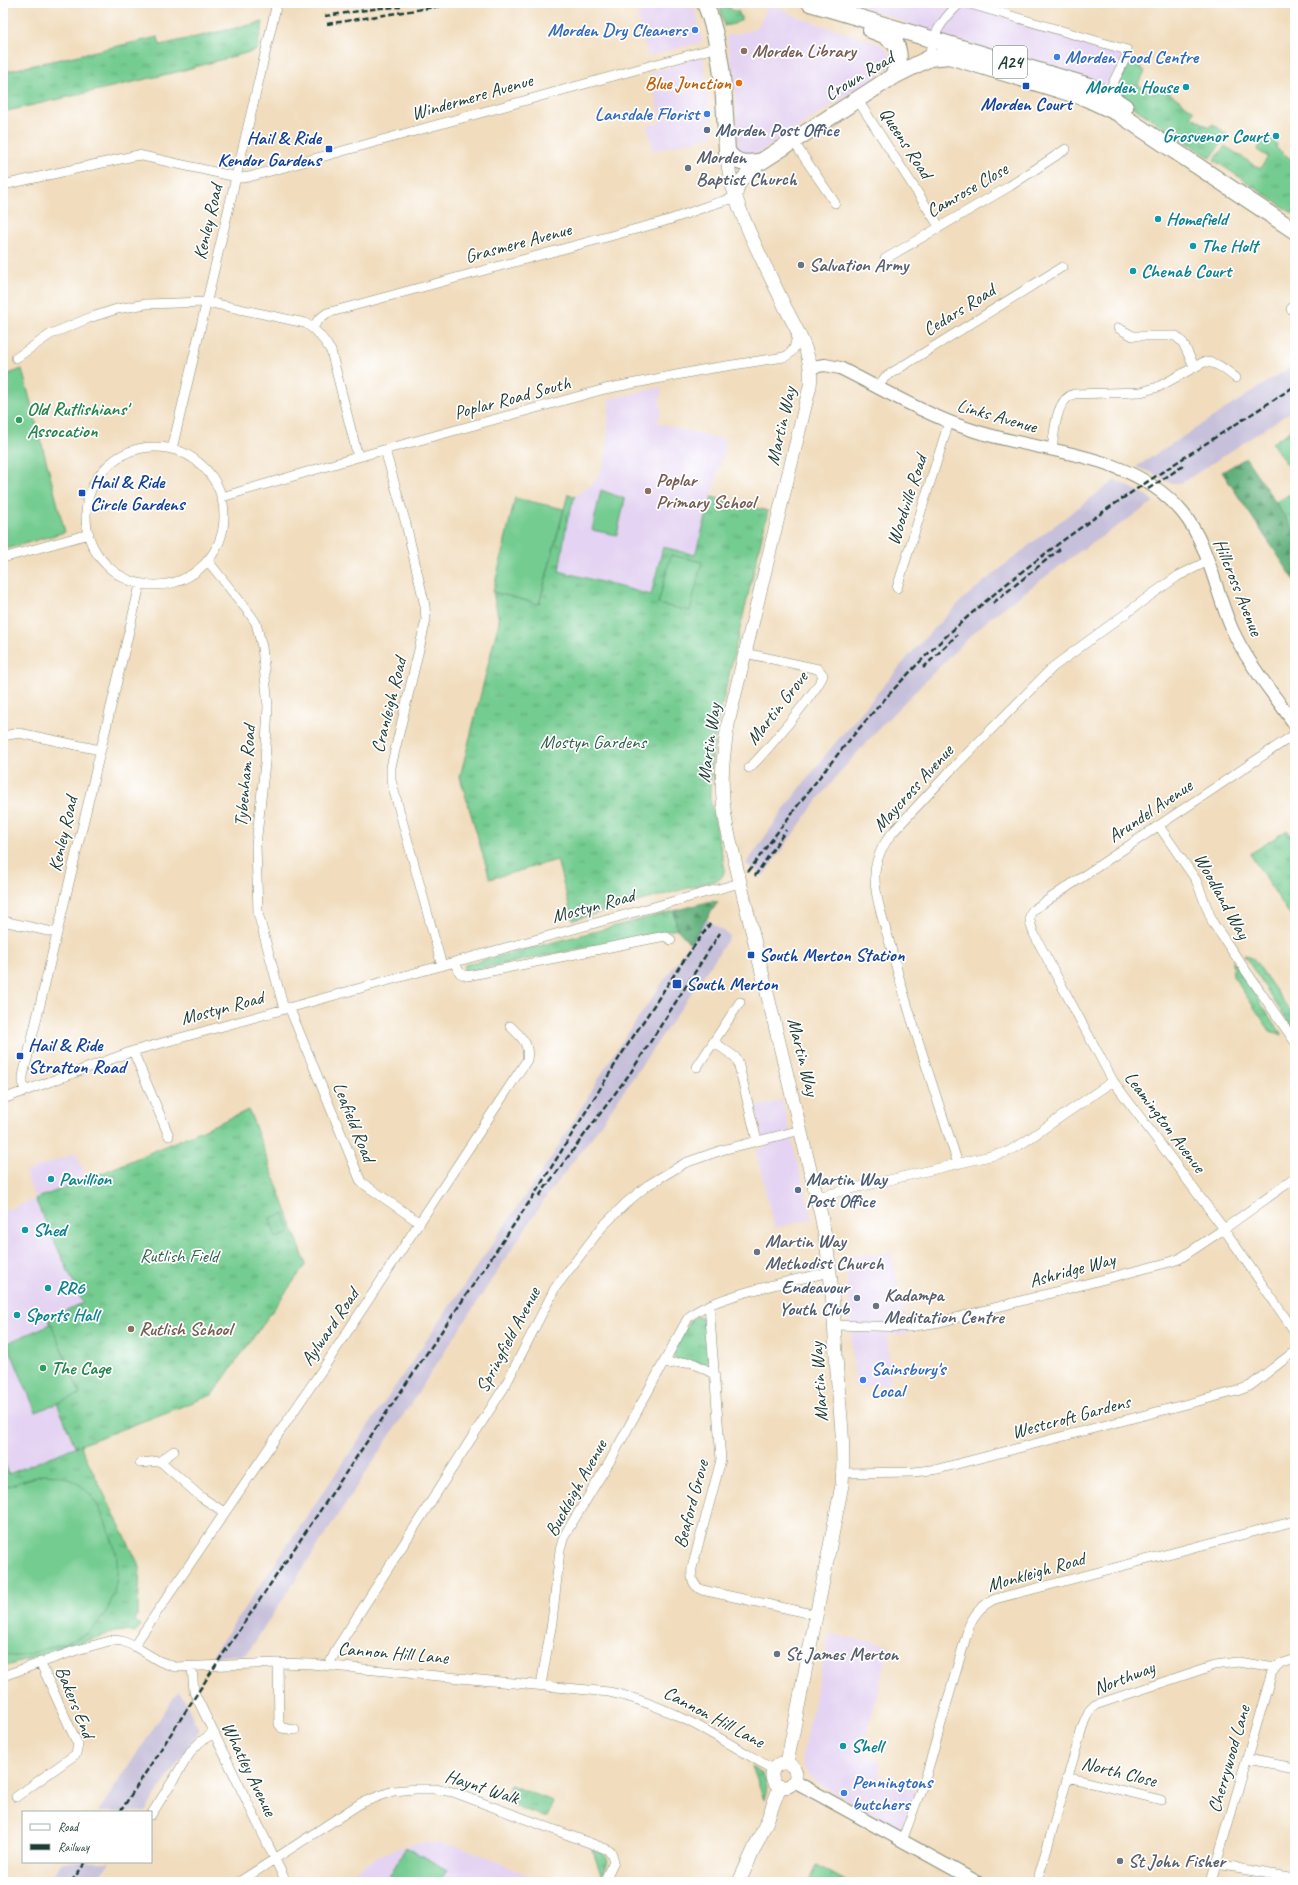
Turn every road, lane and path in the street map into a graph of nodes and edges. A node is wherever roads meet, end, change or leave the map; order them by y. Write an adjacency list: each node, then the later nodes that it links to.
1 (277, 3): 19 (street, Kenley Road)
2 (706, 3): 10 (highway)
3 (810, 3): 7 (highway, A24)
4 (946, 3): 8 (street)
5 (960, 3): 8 (street)
6 (967, 3): 13 (street)
7 (826, 9): 9 (highway, A24); 12 (highway, A24)
8 (951, 11): 9 (street)
9 (933, 41): 11 (street); 13 (highway, A24)
10 (718, 47): 17 (highway); 19 (street, Windermere Avenue)
11 (923, 62): 12 (highway, Crown Road / A24); 25 (highway, A24)
12 (892, 77): 14 (highway, Crown Road / A24)
13 (1107, 95): 23 (highway, A24)
14 (857, 99): 15 (highway, Crown Road / A24); 24 (street, Queens Road)
15 (793, 141): 18 (highway, Crown Road / A24); 22 (street)
16 (1066, 149): 24 (street, Camrose Close)
17 (727, 151): 18 (highway); 21 (main road)
18 (762, 162): 21 (main road, Crown Road)
19 (236, 176): 20 (street, Windermere Avenue); 28 (street, Kenley Road)
20 (3, 185)
21 (736, 197): 29 (street, Grasmere Avenue); 31 (main road)
22 (835, 203)
23 (1295, 221)
24 (939, 226): 26 (street, Camrose Close)
25 (1295, 231)
26 (885, 259)
27 (1062, 267): 36 (street, Cedars Road)
28 (207, 302): 29 (street); 32 (street); 39 (street, Kenley Road)
29 (313, 327): 41 (street)
30 (1118, 328): 33 (street)
31 (797, 331): 34 (main road); 40 (street, Poplar Road South)
32 (16, 358)
33 (1194, 366): 35 (street); 38 (street)
34 (811, 367): 36 (street, Links Avenue); 50 (main road, Martin Way)
35 (1236, 378)
36 (878, 387): 37 (street, Links Avenue)
37 (949, 422): 38 (street, Links Avenue); 49 (street, Woodville Road)
38 (1052, 448): 43 (street, Links Avenue)
39 (172, 449): 42 (street); 44 (street)
40 (385, 450): 41 (street, Poplar Road South); 63 (street, Cranleigh Road)
41 (358, 457): 42 (street, Poplar Road South)
42 (222, 497): 46 (street)
43 (1173, 502): 47 (street, Hillcross Avenue)
44 (89, 534): 45 (street); 48 (street)
45 (3, 558)
46 (208, 561): 48 (street); 65 (street, Tybenham Road)
47 (1208, 561): 51 (street, Hillcross Avenue); 77 (street, Maycross Avenue)
48 (140, 585): 54 (street, Kenley Road)
49 (897, 588)
50 (745, 653): 55 (street, Martin Grove); 57 (main road, Martin Way)
51 (1295, 724)
52 (1295, 734): 56 (street, Arundel Avenue)
53 (3, 736): 54 (street)
54 (100, 750): 60 (street, Kenley Road)
55 (749, 768)
56 (1160, 826): 58 (street, Arundel Avenue); 68 (street, Woodland Way)
57 (740, 883): 62 (street, Mostyn Road); 74 (main road, Martin Way)
58 (1030, 920): 71 (street, Leamington Avenue)
59 (3, 921): 60 (street)
60 (57, 933): 72 (street, Kenley Road)
61 (671, 940): 62 (street)
62 (454, 962): 63 (street, Mostyn Road)
63 (442, 966): 65 (street, Mostyn Road)
64 (740, 1002): 67 (street)
65 (287, 1008): 69 (street, Mostyn Road); 80 (street, Leafield Road)
66 (510, 1026): 80 (street, Aylward Road)
67 (714, 1042): 70 (street); 76 (street)
68 (1295, 1042)
69 (133, 1051): 72 (street, Mostyn Road); 75 (street)
70 (697, 1067)
71 (1113, 1081): 77 (street); 81 (street, Leamington Avenue)
72 (25, 1091): 73 (street, Mostyn Road)
73 (3, 1099)
74 (801, 1130): 76 (street, Springfield Avenue); 79 (main road, Martin Way)
75 (169, 1136)
76 (757, 1141): 100 (street, Springfield Avenue)
77 (958, 1164): 79 (street)
78 (1295, 1178): 81 (street, Ashridge Way)
79 (817, 1197): 82 (main road, Martin Way)
80 (420, 1223): 93 (street, Aylward Road)
81 (1224, 1229): 84 (street, Ashridge Way); 85 (street, Leamington Avenue)
82 (830, 1272): 83 (street, Buckleigh Avenue); 84 (main road, Martin Way)
83 (709, 1305): 87 (street, Buckleigh Avenue); 88 (street, Beaford Grove)
84 (834, 1325): 92 (main road, Martin Way)
85 (1295, 1332)
86 (1295, 1351): 92 (street, Westcroft Gardens)
87 (663, 1364): 88 (street); 104 (street, Buckleigh Avenue)
88 (714, 1374): 95 (street, Beaford Grove)
89 (174, 1451): 90 (street)
90 (160, 1461): 91 (street); 93 (street)
91 (140, 1463)
92 (843, 1473): 95 (main road, Martin Way)
93 (224, 1512): 96 (street, Aylward Road)
94 (1295, 1521): 117 (street, Monkleigh Road)
95 (817, 1615): 108 (main road, Martin Way)
96 (134, 1646): 98 (street, Cannon Hill Lane); 101 (street, Cannon Hill Lane)
97 (1295, 1659): 102 (street)
98 (40, 1662): 103 (street, Cannon Hill Lane); 114 (street, Bakers End)
99 (278, 1663): 100 (street, Cannon Hill Lane); 101 (street, Cannon Hill Lane); 105 (street)
100 (329, 1665): 104 (street, Cannon Hill Lane)
101 (192, 1667): 106 (street, Whatley Avenue)
102 (1275, 1668): 107 (street, Cherrywood Lane); 111 (street, Northway)
103 (3, 1676)
104 (542, 1685): 110 (street, Cannon Hill Lane)
105 (295, 1730)
106 (213, 1733): 116 (street); 118 (street, Whatley Avenue)
107 (1247, 1759): 109 (street); 119 (street, Cherrywood Lane)
108 (787, 1763): 110 (main road); 112 (main road)
109 (1295, 1768)
110 (774, 1770): 113 (main road)
111 (1067, 1777): 115 (street, North Close); 126 (street, Northway)
112 (794, 1781): 113 (main road); 117 (street)
113 (780, 1786): 124 (main road)
114 (16, 1797)
115 (1161, 1800)
116 (152, 1813)
117 (902, 1841): 125 (street)
118 (274, 1859): 121 (street); 122 (street, Whatley Avenue); 123 (street, Haynt Walk)
119 (1216, 1865): 120 (street); 127 (street, Cherrywood Lane)
120 (1295, 1878)
121 (239, 1882)
122 (286, 1882)
123 (604, 1882)
124 (739, 1882)
125 (977, 1882)
126 (1037, 1882)
127 (1211, 1882)

